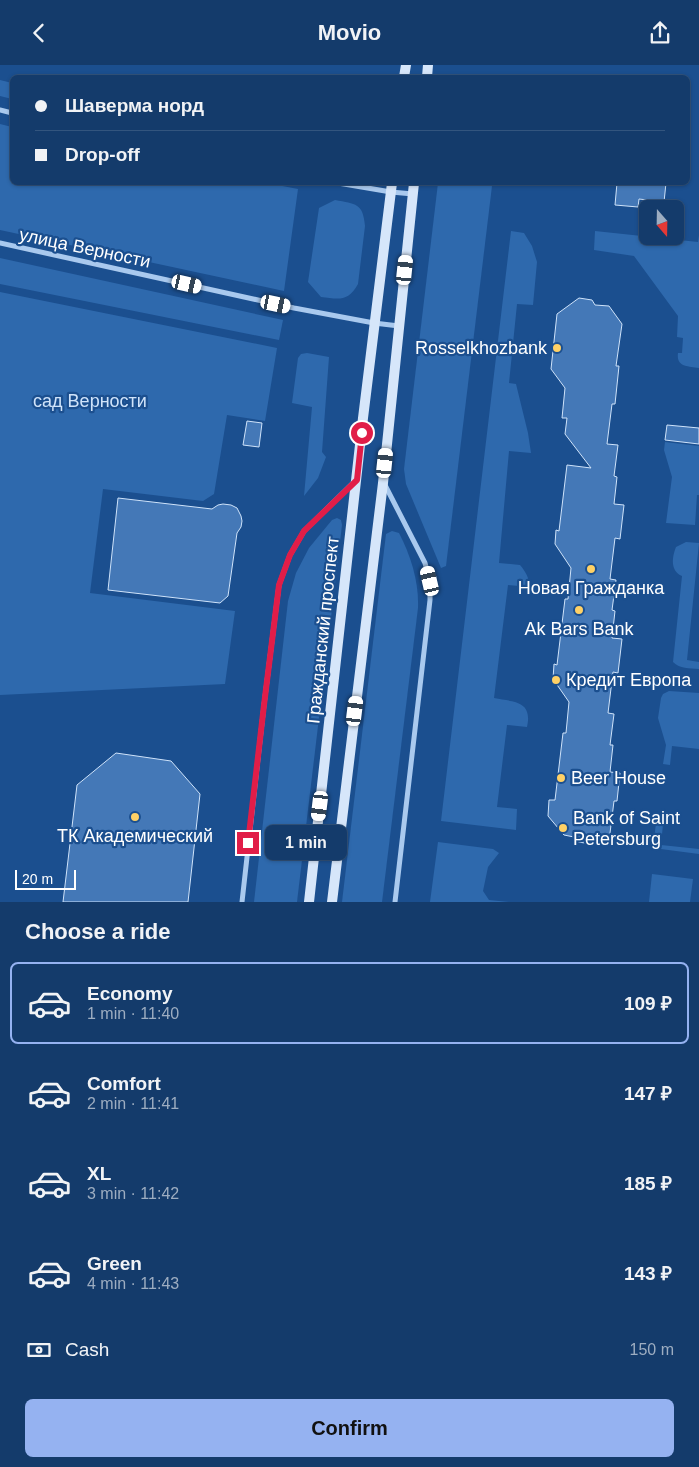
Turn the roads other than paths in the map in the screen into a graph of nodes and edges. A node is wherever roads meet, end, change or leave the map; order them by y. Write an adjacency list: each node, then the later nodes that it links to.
1 (364, 185): 3 (street)
2 (414, 185): 4 (main road)
3 (391, 187): 4 (street); 6 (main road, Гражданский проспект)
4 (413, 194): 7 (main road)
5 (0, 243): 6 (street, улица Верности)
6 (374, 323): 7 (street, улица Верности); 8 (main road, Гражданский проспект)
7 (400, 326): 9 (main road)
8 (357, 480): 10 (street); 11 (main road, Гражданский проспект)
9 (383, 483): 12 (main road); 13 (street)
10 (242, 902)
11 (309, 902)
12 (332, 902)
13 (395, 902)

